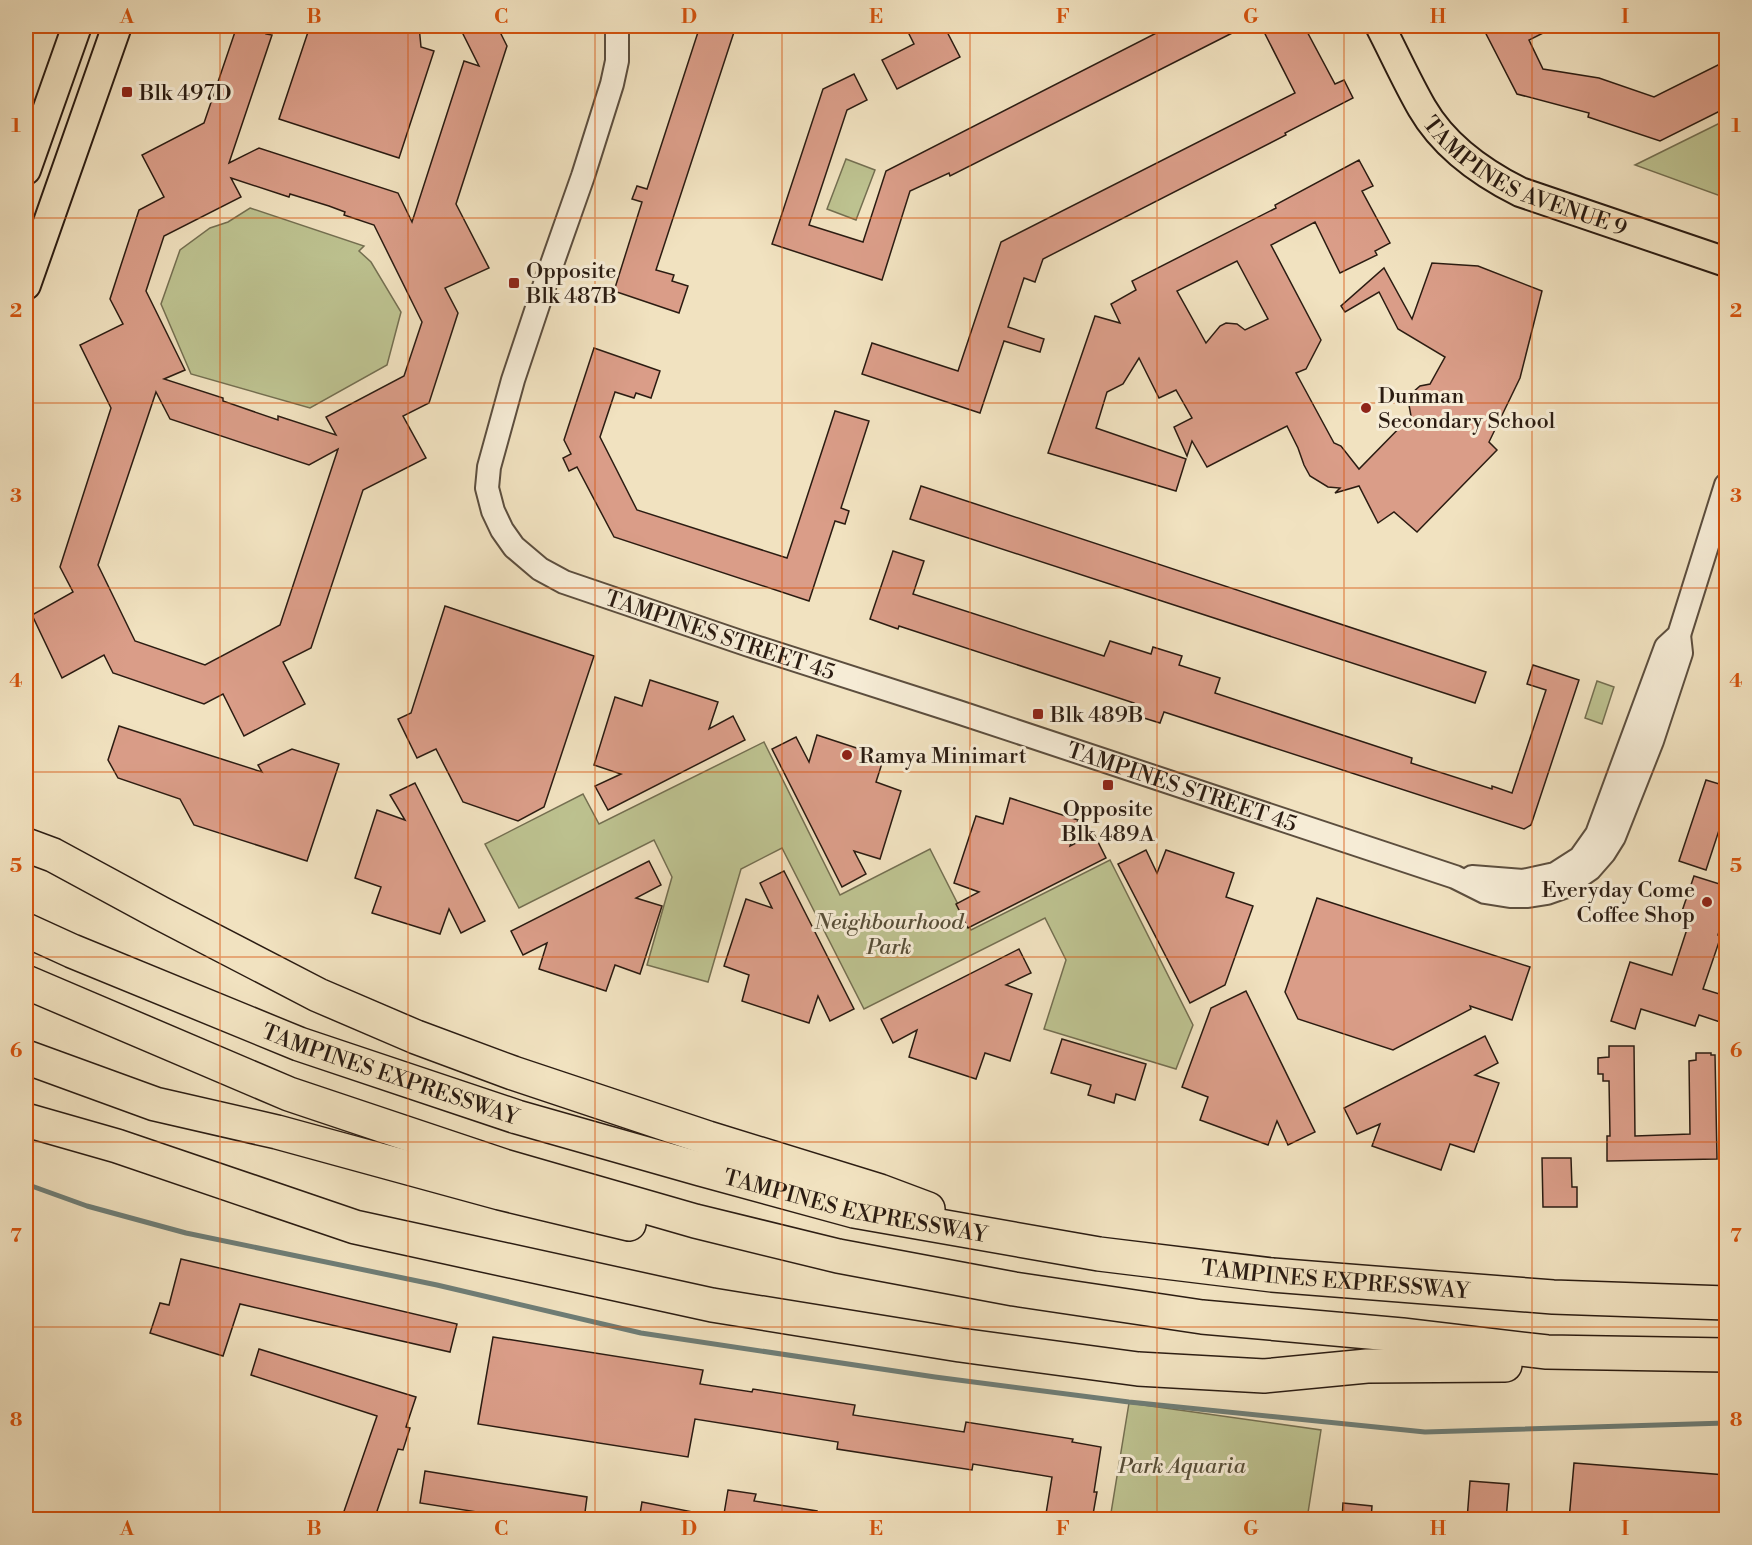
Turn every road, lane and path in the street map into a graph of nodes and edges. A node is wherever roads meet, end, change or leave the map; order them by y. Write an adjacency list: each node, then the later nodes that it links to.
1 (77, 26): 6 (main road)
2 (117, 26): 9 (main road)
3 (617, 26): 10 (street, TAMPINES STREET 45)
4 (1380, 26): 8 (main road, TAMPINES AVENUE 9)
5 (1401, 26): 7 (main road, TAMPINES AVENUE 9)
6 (26, 170)
7 (1726, 244)
8 (1726, 262)
9 (26, 285)
10 (1726, 485)
11 (26, 820): 13 (highway)
12 (26, 845): 13 (highway)
13 (160, 913): 18 (highway)
14 (26, 930): 18 (highway, TAMPINES EXPRESSWAY)
15 (34, 986): 19 (highway)
16 (26, 1058): 19 (highway)
17 (26, 1120): 21 (highway)
18 (994, 1235): 20 (highway, TAMPINES EXPRESSWAY)
19 (838, 1256): 21 (highway)
20 (1726, 1303)
21 (1547, 1352): 22 (highway)
22 (1726, 1355)

